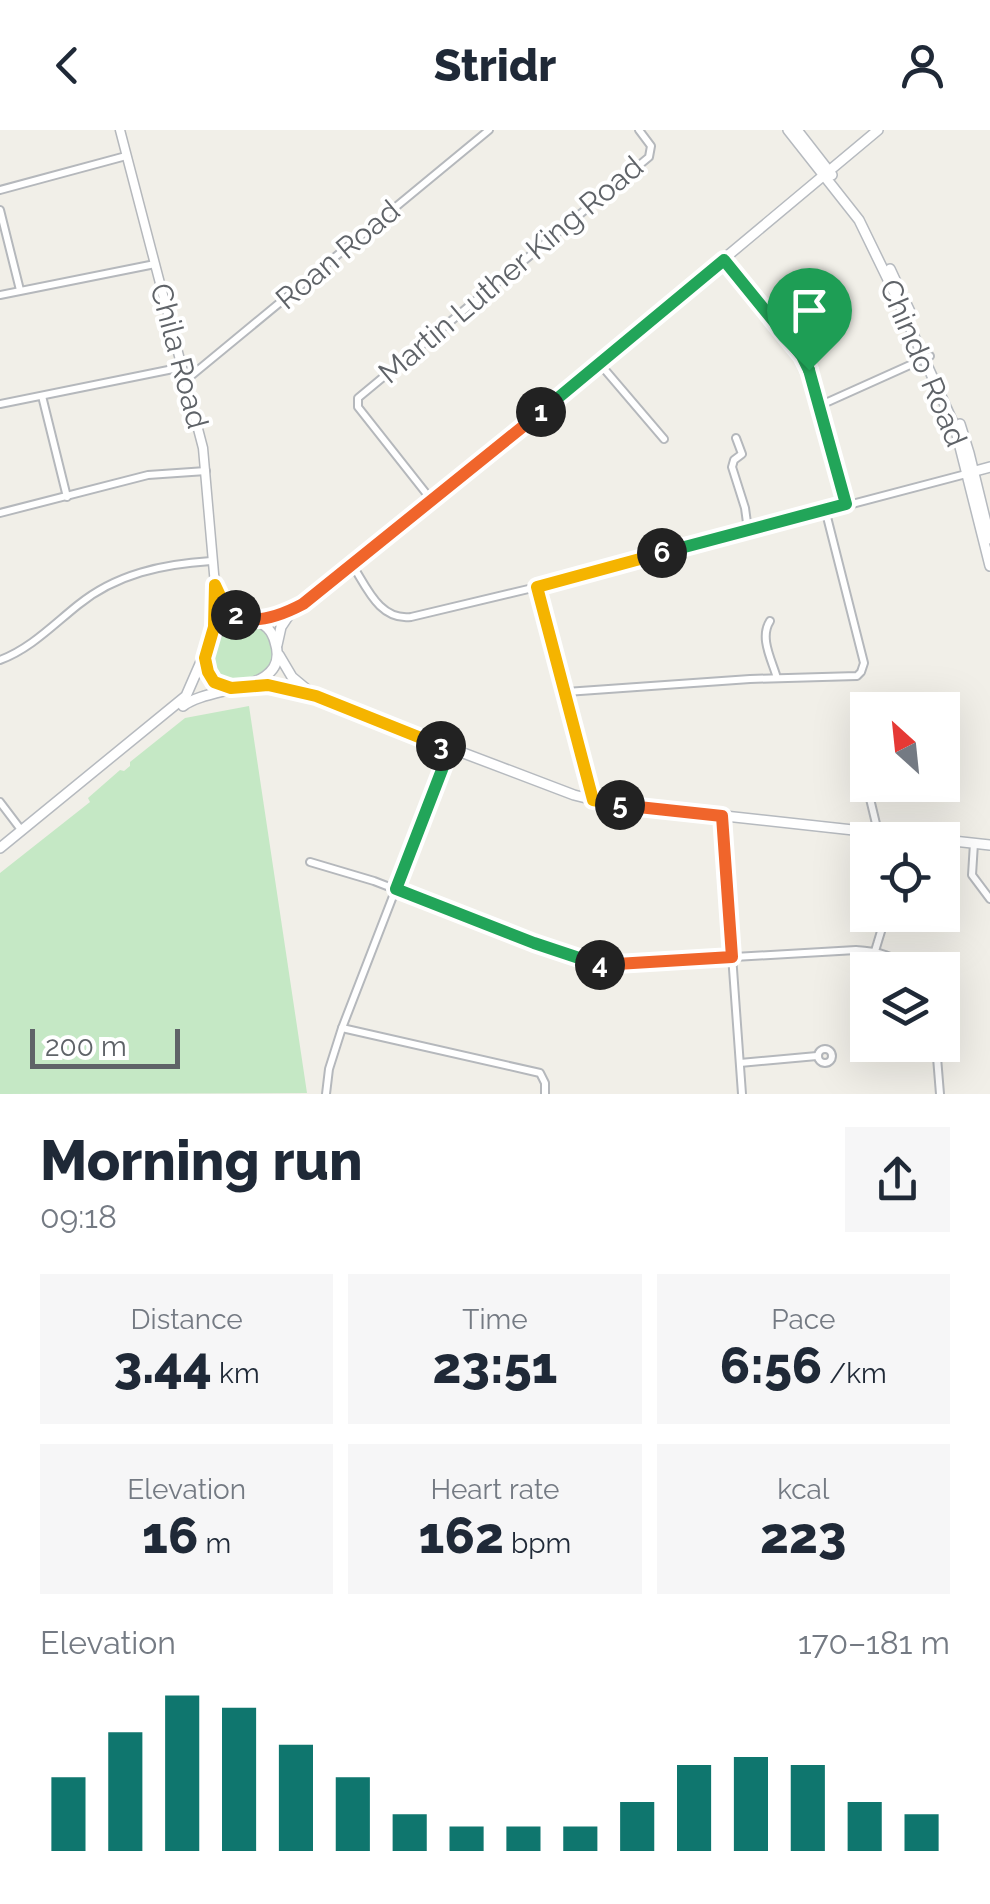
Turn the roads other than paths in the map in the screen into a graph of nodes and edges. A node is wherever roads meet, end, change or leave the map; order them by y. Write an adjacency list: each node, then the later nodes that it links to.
1 (120, 130): 7 (street, Chila Road)
2 (489, 130): 18 (street, Roan Road)
3 (639, 130): 28 (street, Martin Luther King Road)
4 (788, 130): 8 (main road)
5 (796, 130): 8 (main road)
6 (878, 130): 8 (main road)
7 (126, 156): 9 (street); 12 (street, Chila Road)
8 (826, 173): 11 (main road); 15 (main road, Chindo Road)
9 (0, 190)
10 (0, 210): 13 (street)
11 (724, 260): 16 (main road); 21 (street)
12 (155, 264): 13 (street); 17 (street, Chila Road)
13 (20, 290): 14 (street)
14 (0, 295)
15 (928, 358): 21 (street); 26 (main road, Chindo Road)
16 (600, 364): 22 (street); 28 (main road)
17 (182, 367): 18 (street, Chila Road); 19 (street)
18 (186, 380): 25 (street, Chila Road)
19 (42, 396): 20 (street); 27 (street)
20 (0, 404)
21 (820, 406): 29 (street)
22 (664, 438)
23 (736, 438): 32 (street)
24 (990, 467): 26 (main road)
25 (206, 470): 27 (street); 34 (street, Chila Road)
26 (969, 473): 29 (street); 33 (main road, Chindo Road); 36 (main road, Chindo Road)
27 (67, 497): 31 (street)
28 (433, 502): 35 (main road)
29 (846, 504): 30 (street)
30 (826, 509): 32 (street); 46 (street)
31 (0, 512)
32 (748, 530): 38 (street)
33 (990, 539)
34 (212, 561): 37 (street, Chila Road); 45 (street)
35 (354, 566): 38 (street); 39 (main road)
36 (990, 566)
37 (215, 585): 40 (street); 42 (street, Chila Road)
38 (537, 587): 49 (street)
39 (303, 604): 40 (main road); 43 (main road)
40 (248, 619): 42 (main road); 43 (main road)
41 (770, 621): 46 (street)
42 (210, 641): 44 (main road)
43 (277, 650): 47 (main road); 50 (main road)
44 (205, 658): 48 (main road); 56 (main road)
45 (0, 660)
46 (776, 678): 49 (street)
47 (249, 686): 48 (main road); 50 (main road)
48 (231, 688): 60 (main road)
49 (566, 692): 52 (street)
50 (316, 696): 51 (main road)
51 (450, 749): 52 (main road); 62 (street)
52 (593, 800): 54 (main road)
53 (0, 802): 56 (street)
54 (722, 816): 55 (main road); 66 (street)
55 (850, 829)
56 (22, 830): 60 (main road)
57 (960, 841): 58 (main road)
58 (974, 843): 59 (main road); 63 (street)
59 (990, 845)
60 (0, 851)
61 (310, 862): 62 (street)
62 (396, 889): 66 (street); 67 (street)
63 (990, 899)
64 (881, 932): 65 (street)
65 (875, 951): 66 (street)
66 (732, 957): 69 (street)
67 (342, 1028): 71 (street); 72 (street)
68 (817, 1056): 69 (street)
69 (740, 1062): 73 (street)
70 (937, 1062): 74 (street)
71 (326, 1094)
72 (545, 1094)
73 (742, 1094)
74 (940, 1094)

